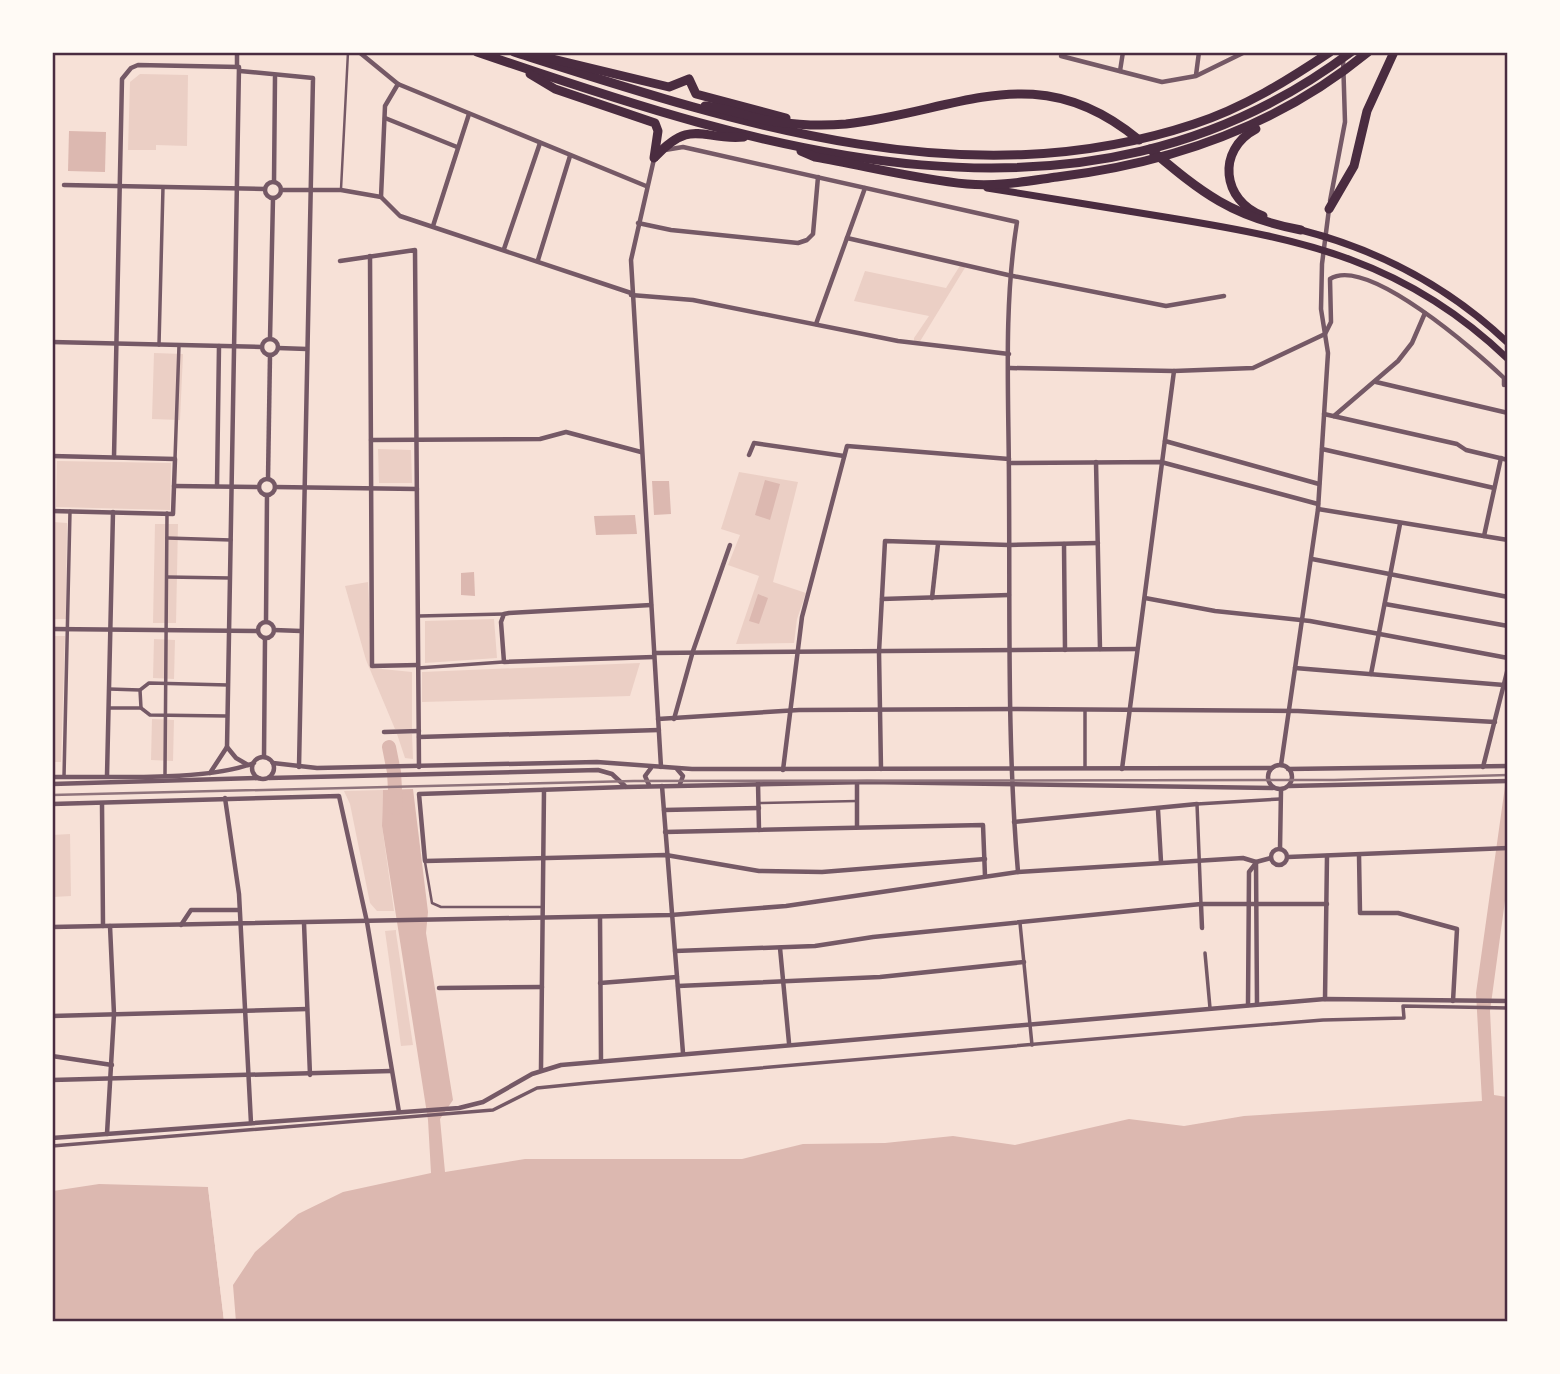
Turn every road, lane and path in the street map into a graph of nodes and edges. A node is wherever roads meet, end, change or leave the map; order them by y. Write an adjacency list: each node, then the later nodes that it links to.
1 (237, 52): 17 (street)
2 (348, 52): 45 (lane)
3 (359, 52): 21 (street)
4 (478, 52): 16 (highway)
5 (514, 52): 23 (highway)
6 (520, 52): 26 (highway)
7 (1123, 52): 18 (street)
8 (1199, 52): 20 (street)
9 (1245, 52): 20 (street)
10 (1330, 52): 23 (highway)
11 (1343, 52): 48 (street)
12 (1351, 52): 28 (highway)
13 (1368, 52): 22 (highway)
14 (1394, 52): 48 (highway)
15 (1061, 56): 18 (street)
16 (517, 66): 27 (highway); 31 (highway)
17 (239, 69): 19 (street); 37 (street); 41 (street)
18 (1120, 71): 20 (street)
19 (275, 76): 34 (street); 44 (street)
20 (1196, 76)
21 (398, 84): 24 (street); 25 (street)
22 (1310, 95): 35 (highway); 51 (highway)
23 (685, 105): 26 (highway)
24 (469, 114): 29 (street); 30 (street)
25 (385, 118): 30 (street); 46 (street)
26 (812, 125): 51 (highway)
27 (752, 136): 28 (highway); 31 (highway)
28 (776, 142): 35 (highway)
29 (540, 143): 32 (street); 53 (street)
30 (457, 147): 50 (street)
31 (657, 155): 33 (street); 38 (street)
32 (570, 156): 38 (street); 55 (street)
33 (818, 177): 40 (street); 49 (street)
34 (274, 181): 42 (street); 43 (street)
35 (969, 184): 76 (main road)
36 (64, 185): 37 (street)
37 (119, 186): 39 (street); 66 (street)
38 (646, 186): 49 (street)
39 (163, 187): 41 (street); 67 (street)
40 (865, 188): 52 (street); 57 (street)
41 (236, 189): 42 (street); 70 (street)
42 (265, 189): 47 (street)
43 (282, 190): 44 (street); 47 (street)
44 (310, 190): 45 (street); 73 (street)
45 (341, 190): 46 (street)
46 (382, 197): 50 (street)
47 (273, 198): 63 (street)
48 (1329, 209): 62 (street)
49 (638, 223): 58 (street)
50 (433, 226): 53 (street)
51 (1301, 230): 65 (main road)
52 (847, 238): 57 (street); 61 (street)
53 (504, 250): 55 (street)
54 (370, 256): 56 (street); 84 (street); 85 (street)
55 (538, 260): 58 (street)
56 (340, 261)
57 (1008, 275): 59 (street); 74 (street)
58 (631, 294): 61 (street); 88 (street)
59 (1224, 296)
60 (1425, 313): 62 (street); 79 (street); 80 (street)
61 (816, 324): 74 (street)
62 (1325, 334): 78 (street); 82 (street)
63 (270, 339): 71 (street); 72 (street)
64 (52, 342): 66 (street)
65 (1507, 343)
66 (116, 344): 67 (street); 91 (street)
67 (159, 345): 68 (street)
68 (179, 345): 69 (street); 94 (street)
69 (219, 346): 70 (street); 102 (street)
70 (233, 346): 71 (street); 103 (street)
71 (262, 347): 75 (street)
72 (278, 348): 73 (street); 75 (street)
73 (307, 349): 106 (street)
74 (1009, 354): 77 (street)
75 (270, 355): 99 (street)
76 (1507, 359)
77 (1010, 368): 78 (street); 96 (street)
78 (1174, 371): 86 (street)
79 (1375, 382): 81 (street); 83 (street)
80 (1504, 385)
81 (1507, 413)
82 (1324, 414): 83 (street); 87 (street)
83 (1333, 416): 93 (street)
84 (371, 440): 85 (street); 108 (street)
85 (416, 440): 88 (street); 109 (street)
86 (1165, 441): 98 (street); 100 (street)
87 (1322, 449): 100 (street); 107 (street)
88 (641, 452): 136 (street)
89 (749, 455): 92 (street)
90 (52, 456): 91 (street)
91 (114, 457): 94 (street)
92 (844, 457): 96 (street); 157 (street)
93 (1501, 458): 95 (street); 107 (street)
94 (175, 459): 101 (street)
95 (1507, 460)
96 (1009, 461): 97 (street); 125 (street)
97 (1096, 462): 98 (street); 121 (street)
98 (1161, 463): 111 (street); 133 (street)
99 (268, 479): 104 (street); 105 (street)
100 (1319, 484): 111 (street)
101 (174, 486): 102 (street); 115 (street)
102 (216, 486): 103 (street)
103 (231, 486): 104 (street); 119 (street)
104 (259, 487): 110 (street)
105 (275, 487): 106 (street); 110 (street)
106 (303, 488): 108 (street); 148 (street)
107 (1494, 488): 117 (street)
108 (371, 489): 109 (street); 162 (street)
109 (417, 489): 138 (street)
110 (267, 495): 140 (street)
111 (1318, 506): 116 (street); 126 (street)
112 (52, 511): 113 (street)
113 (70, 511): 114 (street); 143 (street)
114 (113, 512): 115 (street); 144 (street)
115 (167, 513): 118 (street)
116 (1400, 524): 117 (street); 127 (street)
117 (1484, 536): 120 (street)
118 (167, 538): 119 (street); 128 (street)
119 (231, 540): 129 (street)
120 (1507, 540)
121 (1098, 543): 123 (street); 152 (street)
122 (938, 544): 125 (street); 132 (street); 134 (street)
123 (1064, 544): 125 (street); 155 (street)
124 (730, 545): 156 (street)
125 (1009, 545): 130 (street)
126 (1312, 559): 127 (street); 139 (street)
127 (1390, 574): 131 (street); 135 (street)
128 (167, 577): 129 (street); 146 (street)
129 (230, 578): 149 (street)
130 (1009, 594): 132 (street); 154 (street)
131 (1507, 597)
132 (932, 598): 134 (street)
133 (1145, 598): 139 (street); 153 (street)
134 (882, 599): 158 (street)
135 (1385, 604): 141 (street); 150 (street)
136 (651, 605): 137 (street); 159 (street)
137 (504, 614): 138 (street); 161 (street)
138 (419, 616): 162 (street)
139 (1302, 621): 150 (street); 163 (street)
140 (266, 622): 145 (street); 147 (street)
141 (1507, 626)
142 (52, 629): 143 (street)
143 (68, 629): 144 (street); 210 (street)
144 (111, 630): 146 (street); 169 (street)
145 (274, 630): 148 (street); 151 (street)
146 (167, 631): 149 (street); 166 (street)
147 (258, 631): 149 (street); 151 (street)
148 (301, 631): 194 (street)
149 (229, 632): 167 (street)
150 (1379, 634): 160 (street); 165 (street)
151 (265, 638): 188 (street)
152 (1100, 649): 153 (street); 155 (street)
153 (1138, 649): 178 (street)
154 (1011, 650): 155 (street); 158 (street); 173 (street)
155 (1065, 650)
156 (693, 651): 157 (street); 159 (street); 182 (street)
157 (798, 651): 158 (street); 177 (street)
158 (879, 652): 174 (street)
159 (654, 655): 161 (street); 181 (street)
160 (1507, 658)
161 (504, 662): 162 (street)
162 (418, 666): 186 (street)
163 (1295, 668): 165 (street); 176 (street)
164 (1507, 668): 168 (street)
165 (1371, 674): 168 (street)
166 (166, 683): 167 (street); 170 (street); 179 (street)
167 (228, 685): 180 (street)
168 (1504, 685): 183 (street)
169 (109, 690): 170 (street); 171 (street)
170 (140, 690): 172 (street)
171 (109, 708): 172 (street); 208 (street)
172 (141, 708): 179 (street)
173 (1011, 709): 174 (street); 175 (street); 198 (street)
174 (880, 710): 177 (street); 201 (street)
175 (1085, 710): 178 (street); 205 (street)
176 (1289, 711): 178 (street); 183 (street); 191 (street)
177 (789, 712): 182 (street); 204 (street)
178 (1128, 712): 202 (street)
179 (166, 715): 180 (street); 207 (street)
180 (227, 716): 187 (street)
181 (658, 719): 182 (street); 184 (street)
182 (674, 719)
183 (1495, 722): 199 (street)
184 (659, 730): 186 (street); 196 (street)
185 (384, 732): 186 (street)
186 (419, 734): 192 (street)
187 (227, 747): 190 (street); 206 (street)
188 (264, 757): 189 (street); 190 (street)
189 (273, 763): 194 (street); 212 (street)
190 (251, 764): 206 (street); 211 (street)
191 (1282, 765): 200 (street); 203 (street)
192 (416, 766): 194 (street); 195 (street)
193 (1507, 766): 199 (street)
194 (299, 767)
195 (651, 767): 196 (street); 218 (street)
196 (661, 767): 197 (street)
197 (675, 767): 204 (street); 219 (street)
198 (1012, 767): 201 (street); 205 (street); 216 (street)
199 (1483, 767): 203 (street)
200 (1272, 768): 202 (street); 223 (street)
201 (881, 769): 204 (street)
202 (1122, 769): 205 (street)
203 (1289, 769): 221 (street)
204 (783, 770)
205 (1086, 770)
206 (210, 773): 207 (street)
207 (165, 774): 208 (street)
208 (107, 776): 210 (street)
209 (52, 777): 210 (street)
210 (64, 777)
211 (259, 778): 212 (street); 217 (street)
212 (269, 778): 222 (street)
213 (1507, 781): 221 (street)
214 (758, 783): 215 (street); 219 (street); 232 (street)
215 (857, 783): 216 (street); 228 (street)
216 (1012, 783): 223 (street); 235 (street)
217 (52, 784)
218 (649, 785): 220 (street); 222 (street)
219 (680, 785): 220 (street)
220 (662, 786): 233 (street)
221 (1289, 786): 225 (street)
222 (626, 787): 224 (street)
223 (1273, 788): 225 (street)
224 (544, 790): 244 (street); 249 (street)
225 (1281, 790): 227 (street)
226 (225, 799): 230 (street); 259 (street); 263 (street)
227 (1281, 799): 231 (street); 240 (street)
228 (857, 801): 232 (lane); 236 (street)
229 (52, 804): 230 (street)
230 (102, 804): 268 (street)
231 (1197, 804): 234 (street); 248 (street)
232 (759, 805): 233 (street); 237 (street)
233 (664, 810): 238 (street)
234 (1158, 810): 235 (street); 250 (street)
235 (1013, 822): 252 (street)
236 (858, 827): 237 (street); 247 (street)
237 (759, 830): 238 (street)
238 (665, 832): 241 (street)
239 (1507, 848): 242 (street)
240 (1280, 849): 245 (street); 246 (street)
241 (666, 855): 244 (street); 247 (street); 260 (street)
242 (1359, 855): 243 (street); 283 (street)
243 (1327, 856): 245 (street); 257 (street)
244 (544, 857): 249 (street); 258 (street)
245 (1287, 857): 246 (street)
246 (1271, 858): 251 (street)
247 (985, 859): 253 (street)
248 (1198, 860): 250 (street); 251 (street); 256 (street)
249 (425, 861): 258 (lane)
250 (1161, 862): 252 (street)
251 (1256, 862): 254 (street); 255 (street)
252 (1018, 872): 253 (street)
253 (985, 876): 260 (street)
254 (1249, 902): 255 (street); 256 (street); 284 (street)
255 (1257, 902): 257 (street); 285 (street)
256 (1200, 904): 266 (street); 271 (street)
257 (1327, 904): 282 (street)
258 (543, 907): 261 (street)
259 (239, 910): 264 (street); 267 (street)
260 (671, 915): 262 (street); 273 (street)
261 (543, 917): 262 (street); 263 (street); 280 (street)
262 (600, 917): 278 (street)
263 (367, 922): 265 (street); 301 (street)
264 (239, 923): 265 (street); 267 (street); 290 (street)
265 (304, 923): 289 (street)
266 (1020, 923): 272 (street); 275 (street)
267 (181, 925): 269 (street)
268 (103, 926): 269 (street); 270 (street)
269 (110, 926): 291 (street)
270 (52, 927)
271 (1202, 928)
272 (780, 948): 273 (street); 277 (street)
273 (675, 951): 276 (street)
274 (1205, 953): 288 (street)
275 (1024, 962): 277 (street); 293 (street)
276 (677, 976): 278 (street); 279 (street)
277 (783, 982): 279 (street); 294 (street)
278 (600, 983): 298 (street)
279 (678, 986): 296 (street)
280 (542, 987): 281 (street); 300 (street)
281 (439, 988)
282 (1325, 999): 283 (street); 285 (street)
283 (1453, 1002): 286 (street)
284 (1248, 1004): 285 (street); 288 (street)
285 (1257, 1004)
286 (1462, 1004): 287 (street); 295 (street)
287 (1505, 1004)
288 (1210, 1008): 293 (street)
289 (307, 1009): 290 (street); 302 (street)
290 (245, 1011): 291 (street); 303 (street)
291 (114, 1014): 292 (street); 299 (street)
292 (52, 1016)
293 (1030, 1023): 294 (street); 295 (street)
294 (789, 1043): 296 (street)
295 (1032, 1045): 306 (street)
296 (683, 1053): 298 (street)
297 (52, 1056): 299 (street)
298 (601, 1061): 300 (street)
299 (112, 1065): 304 (street)
300 (541, 1069): 306 (street)
301 (391, 1071): 302 (street); 307 (street)
302 (310, 1075): 303 (street)
303 (249, 1076): 304 (street); 309 (street)
304 (111, 1078): 305 (street); 310 (street)
305 (52, 1080)
306 (458, 1111): 308 (street)
307 (399, 1112): 308 (street); 309 (street)
308 (419, 1114): 312 (street)
309 (251, 1123): 310 (street)
310 (107, 1134): 311 (street)
311 (52, 1138)
312 (52, 1146)

